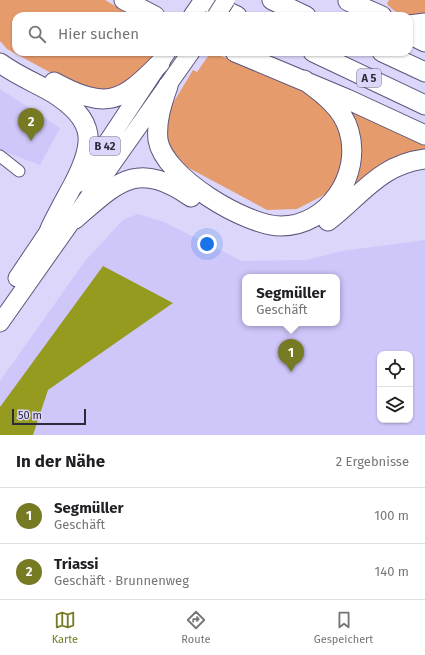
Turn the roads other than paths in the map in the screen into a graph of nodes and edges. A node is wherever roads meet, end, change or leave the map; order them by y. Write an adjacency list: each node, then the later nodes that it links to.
1 (124, 0): 6 (highway)
2 (203, 0): 7 (main road); 9 (highway)
3 (226, 0): 8 (main road, bridge)
4 (272, 0): 10 (highway)
5 (347, 0): 11 (highway); 12 (highway)
6 (147, 12)
7 (195, 12)
8 (218, 12)
9 (228, 12)
10 (298, 12)
11 (365, 12)
12 (373, 12)
13 (425, 23): 14 (highway)
14 (413, 24)
15 (413, 36): 16 (highway)
16 (425, 42)
17 (0, 50): 22 (highway)
18 (188, 56): 26 (main road, B 42)
19 (245, 56): 25 (highway)
20 (321, 56): 27 (highway, A 5)
21 (391, 56): 24 (highway, A 5)
22 (164, 57): 33 (main road, B 42)
23 (0, 63): 33 (highway)
24 (425, 72)
25 (304, 80): 26 (highway); 28 (highway)
26 (168, 86): 32 (main road, B 42)
27 (425, 105)
28 (425, 135)
29 (0, 156): 31 (street)
30 (425, 159): 32 (highway)
31 (19, 171)
32 (75, 219): 35 (main road, B 42)
33 (50, 229): 34 (main road, B 42)
34 (0, 304)
35 (0, 322)

